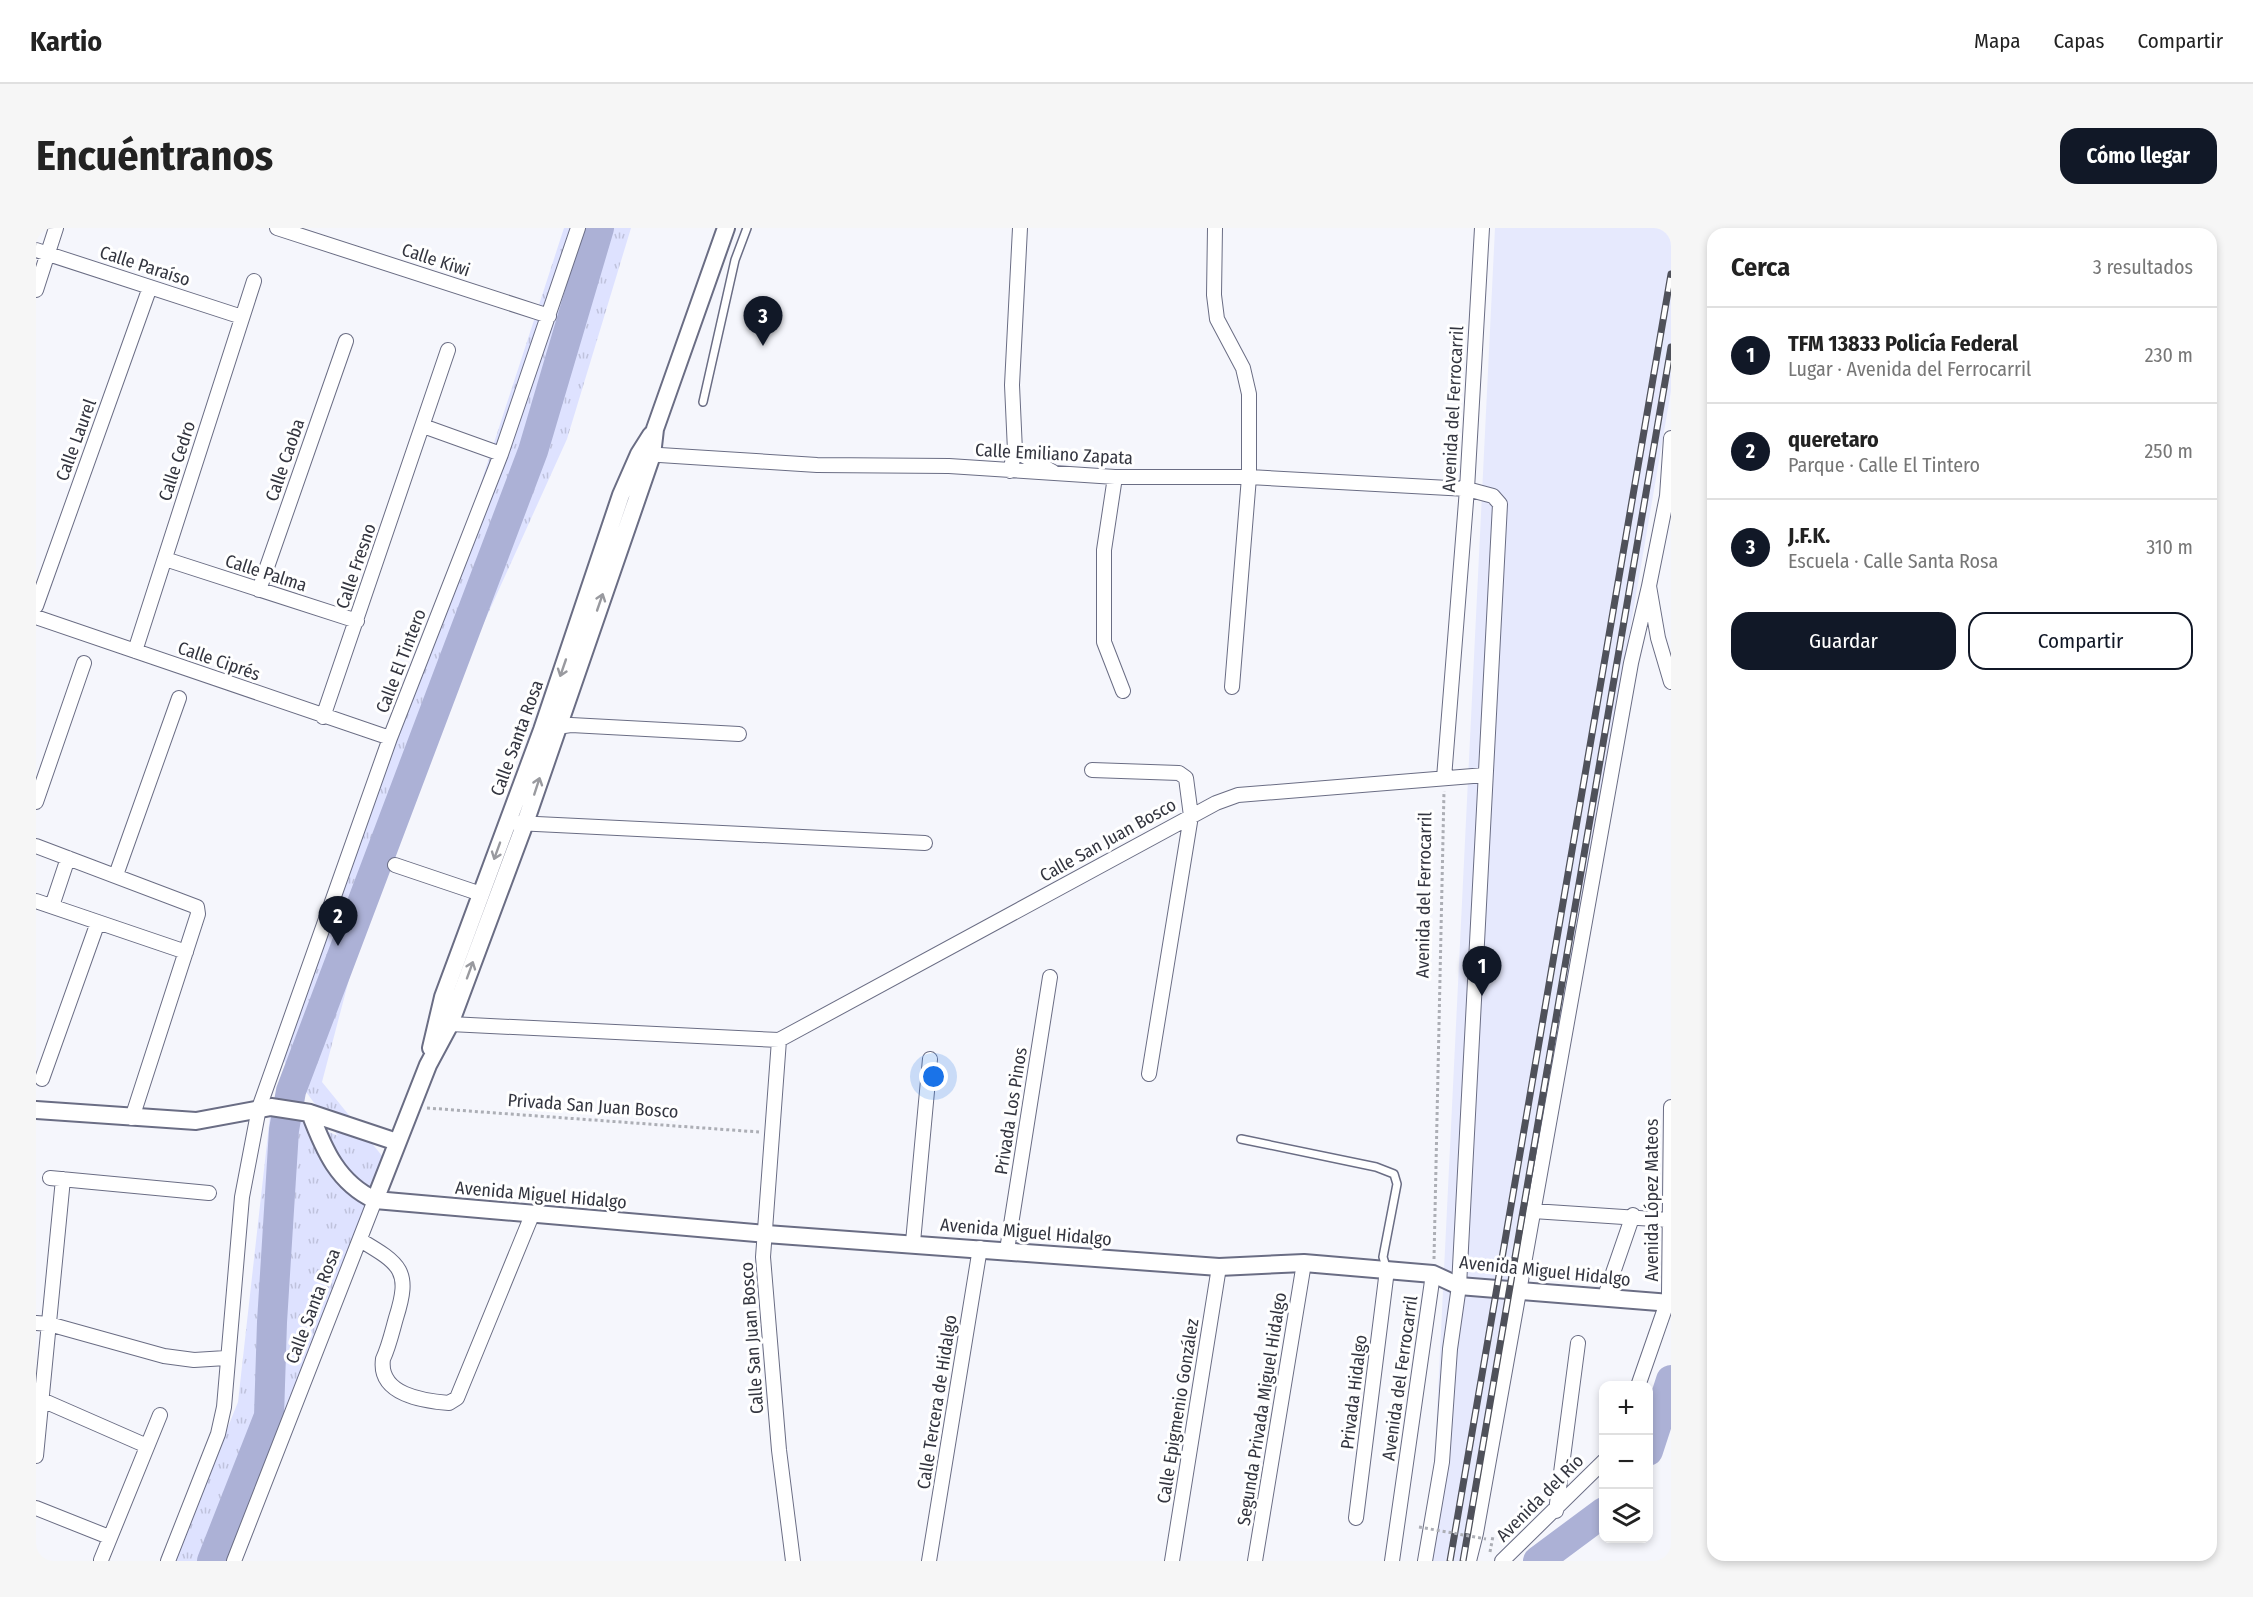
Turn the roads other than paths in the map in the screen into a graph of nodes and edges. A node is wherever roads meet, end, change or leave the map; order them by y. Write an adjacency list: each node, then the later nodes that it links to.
1 (56, 228): 9 (street)
2 (278, 228): 14 (street, Calle Kiwi)
3 (578, 228): 14 (street, Calle El Tintero)
4 (726, 228): 22 (street, Calle Santa Rosa)
5 (747, 228): 17 (lane)
6 (1020, 228): 20 (street)
7 (1215, 228): 26 (street)
8 (1482, 228): 27 (street, Avenida del Ferrocarril)
9 (42, 252): 11 (street, Calle Paraíso); 12 (street)
10 (254, 281): 13 (street, Calle Cedro)
11 (150, 287): 13 (street, Calle Paraíso); 32 (street, Calle Laurel)
12 (36, 290)
13 (242, 316): 29 (street, Calle Cedro)
14 (549, 316): 21 (street, Calle El Tintero)
15 (346, 341): 31 (street, Calle Caoba)
16 (448, 350): 18 (street, Calle Fresno)
17 (703, 402)
18 (423, 426): 21 (street); 34 (street, Calle Fresno)
19 (1671, 438): 28 (street)
20 (1015, 451): 23 (street); 24 (street)
21 (501, 454): 44 (street, Calle El Tintero)
22 (645, 455): 23 (street, Calle Emiliano Zapata); 42 (street, Calle Santa Rosa)
23 (1010, 471): 24 (street, Calle Emiliano Zapata)
24 (1058, 474): 25 (street, Calle Emiliano Zapata)
25 (1115, 477): 26 (street, Calle Emiliano Zapata); 39 (street)
26 (1250, 477): 27 (street, Calle Emiliano Zapata); 38 (street)
27 (1467, 489): 46 (street, Calle Emiliano Zapata); 47 (street, Avenida del Ferrocarril)
28 (1669, 496): 30 (street)
29 (165, 559): 31 (street, Calle Palma); 35 (street, Calle Cedro)
30 (1649, 586): 37 (street); 79 (street)
31 (259, 590): 34 (street, Calle Palma)
32 (36, 606)
33 (36, 616): 35 (street, Calle Ciprés)
34 (357, 621): 41 (street, Calle Fresno)
35 (135, 651): 41 (street, Calle Ciprés)
36 (84, 663): 48 (street)
37 (1671, 682)
38 (1232, 687)
39 (1123, 691)
40 (179, 698): 56 (street)
41 (323, 717): 44 (street, Calle Ciprés)
42 (549, 728): 43 (street); 50 (street, Calle Santa Rosa); 51 (street, Calle Santa Rosa, one-way to 42)
43 (739, 734)
44 (390, 738): 71 (street, Calle El Tintero)
45 (1092, 770): 49 (street)
46 (1485, 775): 47 (street, Calle San Juan Bosco); 92 (street, Calle Emiliano Zapata)
47 (1444, 778): 49 (street, Calle San Juan Bosco)
48 (36, 802)
49 (1191, 816): 65 (street, Calle San Juan Bosco); 68 (street)
50 (507, 822): 51 (street); 57 (street, Calle Santa Rosa, one-way to 57)
51 (525, 823): 52 (street); 61 (street, Calle Santa Rosa)
52 (925, 843)
53 (36, 846): 54 (street)
54 (68, 858): 56 (street); 59 (street)
55 (395, 865): 57 (street)
56 (116, 875): 62 (street)
57 (481, 894): 61 (street, Calle Santa Rosa)
58 (36, 901): 59 (street)
59 (52, 906): 60 (street)
60 (98, 922): 62 (street); 69 (street)
61 (479, 922): 64 (street, Calle Santa Rosa, one-way to 61); 67 (street, Calle Santa Rosa)
62 (186, 952): 74 (street)
63 (1050, 977): 87 (street, Privada Los Pinos)
64 (450, 1024): 65 (street); 67 (street, Calle Santa Rosa)
65 (779, 1040): 83 (street, Calle San Juan Bosco)
66 (930, 1059): 85 (street)
67 (428, 1065): 76 (street, Calle Santa Rosa)
68 (1149, 1074)
69 (42, 1079)
70 (1671, 1107): 82 (street, Avenida López Mateos)
71 (265, 1108): 73 (street); 74 (street); 98 (street, Calle El Tintero)
72 (36, 1110): 74 (street)
73 (306, 1112): 76 (street); 78 (street)
74 (132, 1118)
75 (1241, 1139): 90 (lane)
76 (397, 1142): 78 (street, Calle Santa Rosa)
77 (210, 1193): 96 (street)
78 (375, 1200): 80 (street, Avenida Miguel Hidalgo); 84 (street, Calle Santa Rosa)
79 (1533, 1210): 81 (street); 93 (street)
80 (532, 1215): 83 (street, Avenida Miguel Hidalgo); 84 (street)
81 (1633, 1215): 82 (street); 94 (street)
82 (1669, 1220): 95 (street, Avenida López Mateos)
83 (766, 1233): 85 (street, Avenida Miguel Hidalgo); 112 (street, Calle San Juan Bosco)
84 (360, 1240): 111 (street, Calle Santa Rosa)
85 (913, 1242): 86 (street, Avenida Miguel Hidalgo)
86 (980, 1248): 87 (street, Avenida Miguel Hidalgo); 113 (street, Calle Tercera de Hidalgo)
87 (1007, 1250): 89 (street, Avenida Miguel Hidalgo)
88 (1305, 1263): 89 (street, Avenida Miguel Hidalgo); 90 (street, Avenida Miguel Hidalgo); 115 (street, Segunda Privada Miguel Hidalgo)
89 (1219, 1267): 114 (street, Calle Epigmenio González)
90 (1387, 1270): 91 (street, Avenida Miguel Hidalgo); 107 (street, Privada Hidalgo)
91 (1433, 1274): 92 (street, Avenida Miguel Hidalgo); 116 (street, Avenida del Ferrocarril)
92 (1458, 1286): 93 (street, Avenida Miguel Hidalgo); 117 (street, Calle Emiliano Zapata)
93 (1519, 1292): 94 (street, Avenida Miguel Hidalgo); 118 (street)
94 (1605, 1296): 95 (street, Avenida Miguel Hidalgo)
95 (1670, 1298): 99 (street)
96 (42, 1324): 98 (street); 100 (street)
97 (1578, 1342): 106 (street)
98 (226, 1358): 110 (street, Calle El Tintero)
99 (1640, 1381)
100 (42, 1400): 102 (street); 103 (street)
101 (160, 1415): 102 (street)
102 (147, 1446): 108 (street)
103 (36, 1456)
104 (1599, 1466): 106 (street, Avenida del Río)
105 (36, 1508): 108 (street)
106 (1556, 1510): 119 (street, Avenida del Río)
107 (1356, 1518)
108 (110, 1537): 109 (street)
109 (101, 1560)
110 (168, 1561)
111 (234, 1561)
112 (794, 1561)
113 (929, 1561)
114 (1173, 1561)
115 (1255, 1561)
116 (1392, 1561)
117 (1425, 1561)
118 (1468, 1561)
119 (1502, 1561)

